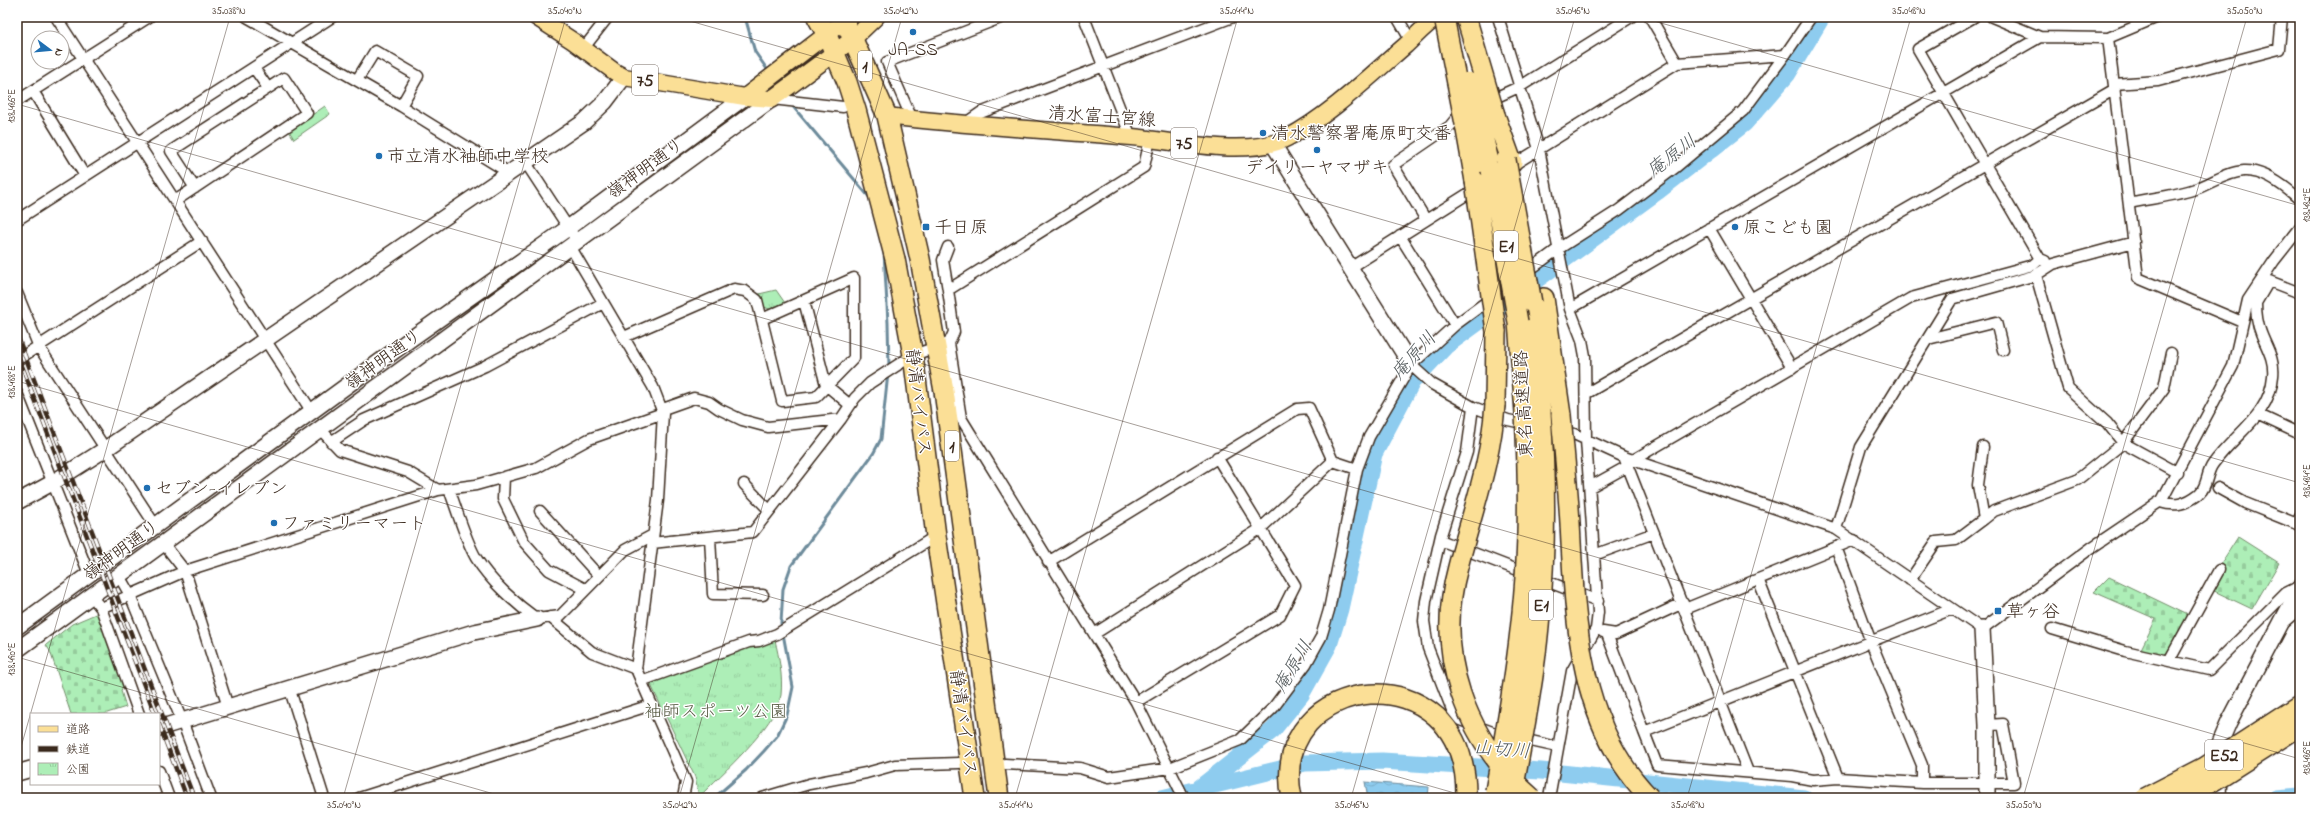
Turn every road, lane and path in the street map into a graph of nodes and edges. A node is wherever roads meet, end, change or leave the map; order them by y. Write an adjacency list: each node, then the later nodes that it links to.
1 (56, 17): 36 (street)
2 (149, 17): 36 (street)
3 (247, 17): 32 (street)
4 (332, 17): 25 (street)
5 (536, 17): 33 (main road, 75)
6 (608, 17): 33 (street)
7 (876, 17): 30 (main road)
8 (1003, 17): 53 (street)
9 (1084, 17): 38 (street)
10 (1233, 17): 38 (street)
11 (1397, 17): 31 (street)
12 (1438, 17): 31 (main road, 清水富士宮線 / 75)
13 (1444, 17): 54 (highway, bridge)
14 (1448, 17): 54 (highway, 東名高速道路 / E1, bridge)
15 (1466, 17): 54 (highway, 東名高速道路 / E1, bridge)
16 (1498, 17): 42 (street)
17 (1631, 17): 42 (street)
18 (1650, 17): 37 (street)
19 (1811, 17): 35 (street)
20 (1974, 17): 46 (street)
21 (1992, 17): 28 (street)
22 (2158, 17): 26 (street)
23 (2282, 17): 43 (street)
24 (845, 18): 27 (main road); 30 (highway, 静清バイパス / 1)
25 (320, 20): 32 (street)
26 (2140, 20): 29 (street)
27 (821, 25): 34 (highway, 静清バイパス / 1); 47 (main road)
28 (2040, 37): 29 (street); 46 (street)
29 (2108, 38): 43 (street)
30 (854, 39): 34 (main road); 52 (highway, 静清バイパス / 1)
31 (1410, 41): 59 (main road, 清水富士宮線 / 75)
32 (290, 44): 39 (street); 41 (street)
33 (583, 49): 40 (main road, 75)
34 (834, 54): 48 (main road); 104 (highway, 静清バイパス / 1)
35 (1785, 55): 37 (street); 80 (street)
36 (83, 59): 45 (street); 58 (street)
37 (1677, 63): 60 (street)
38 (1104, 67): 55 (street); 56 (street)
39 (254, 68): 44 (street); 58 (street)
40 (624, 77): 47 (main road, 75); 61 (main road)
41 (357, 80): 50 (street); 50 (street)
42 (1521, 86): 60 (street); 71 (street)
43 (2114, 86): 63 (street); 69 (street)
44 (268, 88): 66 (street); 66 (street)
45 (33, 91): 49 (street); 65 (street)
46 (1943, 93): 63 (street); 73 (street)
47 (745, 97): 48 (main road, 75); 72 (main road, 嶺神明通り)
48 (772, 99): 51 (street); 78 (main road, 嶺神明通り)
49 (17, 101)
50 (402, 106): 64 (street)
51 (843, 107)
52 (887, 116): 53 (main road, 清水富士宮線 / 75); 100 (highway, 静清バイパス / 1)
53 (912, 119): 55 (main road, 清水富士宮線 / 75)
54 (1480, 119): 62 (highway, 東名高速道路 / E1); 223 (highway, bridge)
55 (962, 125): 56 (main road, 清水富士宮線 / 75)
56 (1131, 137): 57 (main road, 清水富士宮線 / 75)
57 (1150, 139): 59 (main road, 清水富士宮線 / 75); 85 (street)
58 (137, 143): 65 (street); 68 (street)
59 (1273, 144): 83 (main road)
60 (1539, 149): 71 (street); 80 (street)
61 (526, 163): 64 (main road); 72 (street)
62 (1503, 164): 90 (highway, 東名高速道路 / E1, bridge); 115 (highway, 東名高速道路 / E1, bridge)
63 (1984, 164): 81 (street); 88 (street)
64 (511, 174): 98 (main road)
65 (85, 176): 70 (street)
66 (195, 188): 68 (street)
67 (2300, 200): 69 (street)
68 (175, 201): 76 (street)
69 (2129, 203): 77 (street)
70 (17, 220)
71 (1426, 220): 75 (street)
72 (568, 228): 78 (street); 114 (main road, 嶺神明通り)
73 (1709, 228): 88 (street); 93 (street)
74 (2300, 228): 91 (street)
75 (1400, 236): 83 (street); 96 (street)
76 (202, 241): 98 (street); 101 (street)
77 (2134, 242): 82 (street); 95 (street)
78 (573, 243): 92 (street); 118 (main road, 嶺神明通り)
79 (948, 247): 85 (street)
80 (1558, 251): 93 (street); 96 (street)
81 (2040, 259): 82 (street); 107 (street)
82 (2053, 264): 84 (street)
83 (1350, 268): 106 (main road)
84 (2036, 275): 99 (street); 122 (street)
85 (948, 290): 100 (street)
86 (17, 293): 101 (street)
87 (2300, 293): 91 (street)
88 (1750, 299): 107 (street); 110 (street)
89 (804, 301): 94 (street); 108 (street); 108 (street)
90 (1538, 301): 115 (highway, 東名高速道路 / E1); 224 (highway, bridge)
91 (2252, 301): 95 (street); 116 (street)
92 (603, 303): 97 (street); 121 (street)
93 (1570, 309): 110 (street)
94 (762, 319): 97 (street); 108 (street)
95 (2242, 322): 129 (street)
96 (1455, 325): 106 (street)
97 (624, 337): 113 (street)
98 (266, 339): 114 (street); 124 (main road)
99 (1928, 339): 102 (street); 145 (street)
100 (943, 344): 104 (street); 155 (street); 207 (highway, 静清バイパス / 1)
101 (39, 348): 105 (street); 124 (street)
102 (2003, 350)
103 (2171, 353): 122 (street)
104 (913, 355): 111 (street); 147 (highway, 静清バイパス / 1)
105 (17, 360)
106 (1413, 367): 112 (street); 128 (street)
107 (1792, 368): 127 (street)
108 (826, 385): 111 (street)
109 (17, 393): 131 (street)
110 (1587, 393): 120 (street)
111 (850, 406): 117 (street)
112 (1473, 407): 120 (street); 150 (street)
113 (663, 411): 117 (street); 130 (street); 149 (street)
114 (312, 412): 143 (main road, 嶺神明通り)
115 (1533, 413): 212 (highway, 東名高速道路 / E1, bridge)
116 (2259, 415): 119 (street); 138 (street)
117 (841, 419): 139 (street)
118 (320, 429): 121 (street); 152 (main road, 嶺神明通り)
119 (2300, 434)
120 (1586, 440): 127 (street); 133 (street)
121 (331, 442): 136 (street)
122 (2123, 443): 129 (street); 142 (street)
123 (1983, 447): 142 (street)
124 (104, 450): 131 (main road); 143 (street)
125 (1217, 457): 126 (street); 144 (street); 155 (street)
126 (1333, 460): 128 (street); 144 (street)
127 (1628, 461): 133 (street); 145 (street); 146 (street)
128 (1357, 469): 202 (street)
129 (2178, 473): 138 (street)
130 (504, 478): 135 (street); 164 (street)
131 (52, 483): 137 (main road); 158 (street)
132 (744, 484): 139 (street)
133 (1590, 487): 154 (street)
134 (2218, 488): 141 (street)
135 (449, 489): 136 (street); 173 (street)
136 (438, 490): 157 (street)
137 (19, 497)
138 (2160, 502): 177 (street)
139 (769, 510): 148 (street)
140 (540, 511): 160 (street)
141 (2300, 517)
142 (1984, 519): 162 (street)
143 (155, 526): 158 (main road, 嶺神明通り)
144 (1260, 529): 179 (street); 188 (street)
145 (1836, 529): 151 (street)
146 (1654, 533): 154 (street); 169 (street)
147 (936, 536): 186 (street); 219 (highway, 静清バイパス / 1)
148 (710, 537): 149 (street); 166 (street)
149 (653, 539): 160 (street); 184 (street)
150 (1440, 540): 168 (street); 199 (street)
151 (1854, 540): 153 (street); 162 (street)
152 (163, 543): 157 (street); 159 (main road, 嶺神明通り)
153 (1836, 547): 161 (street); 181 (street)
154 (1594, 555): 168 (street)
155 (1048, 562): 179 (street)
156 (2219, 570): 183 (street)
157 (185, 571): 165 (street); 192 (street)
158 (89, 574): 174 (main road, 嶺神明通り)
159 (118, 574): 165 (street); 167 (main road, 嶺神明通り)
160 (599, 576): 164 (street)
161 (1758, 579): 169 (street); 185 (street)
162 (1910, 580): 171 (street)
163 (2300, 586): 178 (main road); 183 (street)
164 (586, 589): 173 (street)
165 (130, 595): 170 (street); 194 (street)
166 (763, 595)
167 (90, 596): 170 (street); 182 (main road, 嶺神明通り)
168 (1598, 601): 176 (street)
169 (1684, 606): 180 (street); 189 (street)
170 (102, 608): 193 (street)
171 (1952, 609): 177 (street); 181 (street)
172 (2300, 609): 178 (street)
173 (544, 618): 184 (street); 187 (main road)
174 (17, 627)
175 (2052, 628): 183 (street)
176 (1596, 629): 180 (street); 199 (street)
177 (1982, 629): 195 (main road)
178 (2277, 629): 210 (main road)
179 (1094, 634): 188 (street)
180 (1607, 634): 198 (street)
181 (1871, 642): 185 (street); 208 (street)
182 (17, 650)
183 (2170, 661)
184 (636, 669): 186 (street)
185 (1795, 672): 189 (street); 206 (street)
186 (641, 681): 190 (street)
187 (289, 687): 192 (main road); 215 (street)
188 (1136, 702): 202 (street)
189 (1720, 702): 198 (street); 203 (street)
190 (651, 705): 216 (street); 217 (street)
191 (2300, 705): 225 (highway, E52, bridge)
192 (228, 707): 194 (main road)
193 (139, 713)
194 (182, 721): 197 (main road); 214 (street)
195 (1987, 724): 209 (main road); 209 (street)
196 (2300, 726): 226 (highway, E52, bridge)
197 (160, 728)
198 (1644, 732): 203 (street)
199 (1557, 752): 211 (street)
200 (958, 762): 218 (street)
201 (30, 769): 204 (main road)
202 (1172, 771): 207 (street); 220 (street)
203 (1748, 772): 206 (street)
204 (17, 773)
205 (160, 774): 213 (street)
206 (1838, 778): 208 (street)
207 (1000, 781)
208 (1922, 783): 209 (street)
209 (1987, 790)
210 (2218, 792)
211 (1550, 793)
212 (1503, 796)
213 (169, 798)
214 (211, 798)
215 (324, 798)
216 (359, 798)
217 (683, 798)
218 (762, 798)
219 (975, 798)
220 (1184, 798)
221 (1292, 798): 222 (highway)
222 (1466, 798)
223 (1532, 798)
224 (1650, 798)
225 (2145, 798)
226 (2182, 798)

